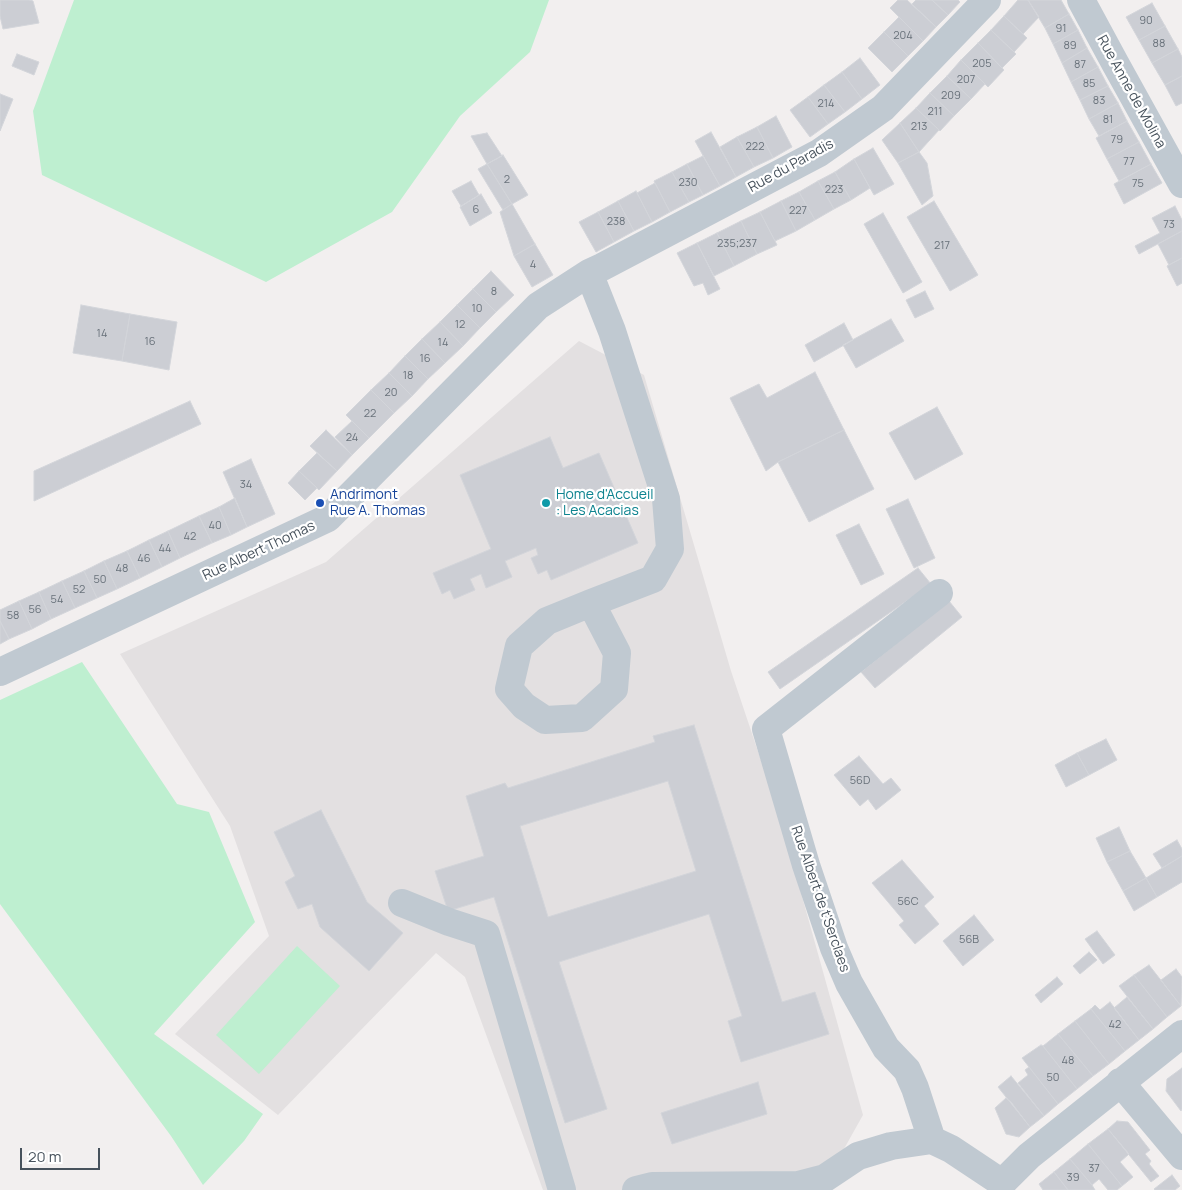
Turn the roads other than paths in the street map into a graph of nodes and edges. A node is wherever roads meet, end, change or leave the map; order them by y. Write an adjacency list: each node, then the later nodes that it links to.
1 (988, 0): 4 (street, Rue du Paradis)
2 (1081, 0): 3 (street, Rue Anne de Molina)
3 (1182, 184)
4 (596, 270): 6 (street); 7 (street, Rue Albert Thomas)
5 (939, 593): 11 (street, Rue Albert de t'Serclaes)
6 (590, 603): 6 (street)
7 (0, 672)
8 (402, 903): 14 (street)
9 (1182, 1034): 10 (street)
10 (1120, 1082): 12 (street); 13 (street)
11 (932, 1140): 13 (street); 15 (street)
12 (1182, 1156)
13 (1002, 1187)
14 (562, 1190)
15 (636, 1190)

